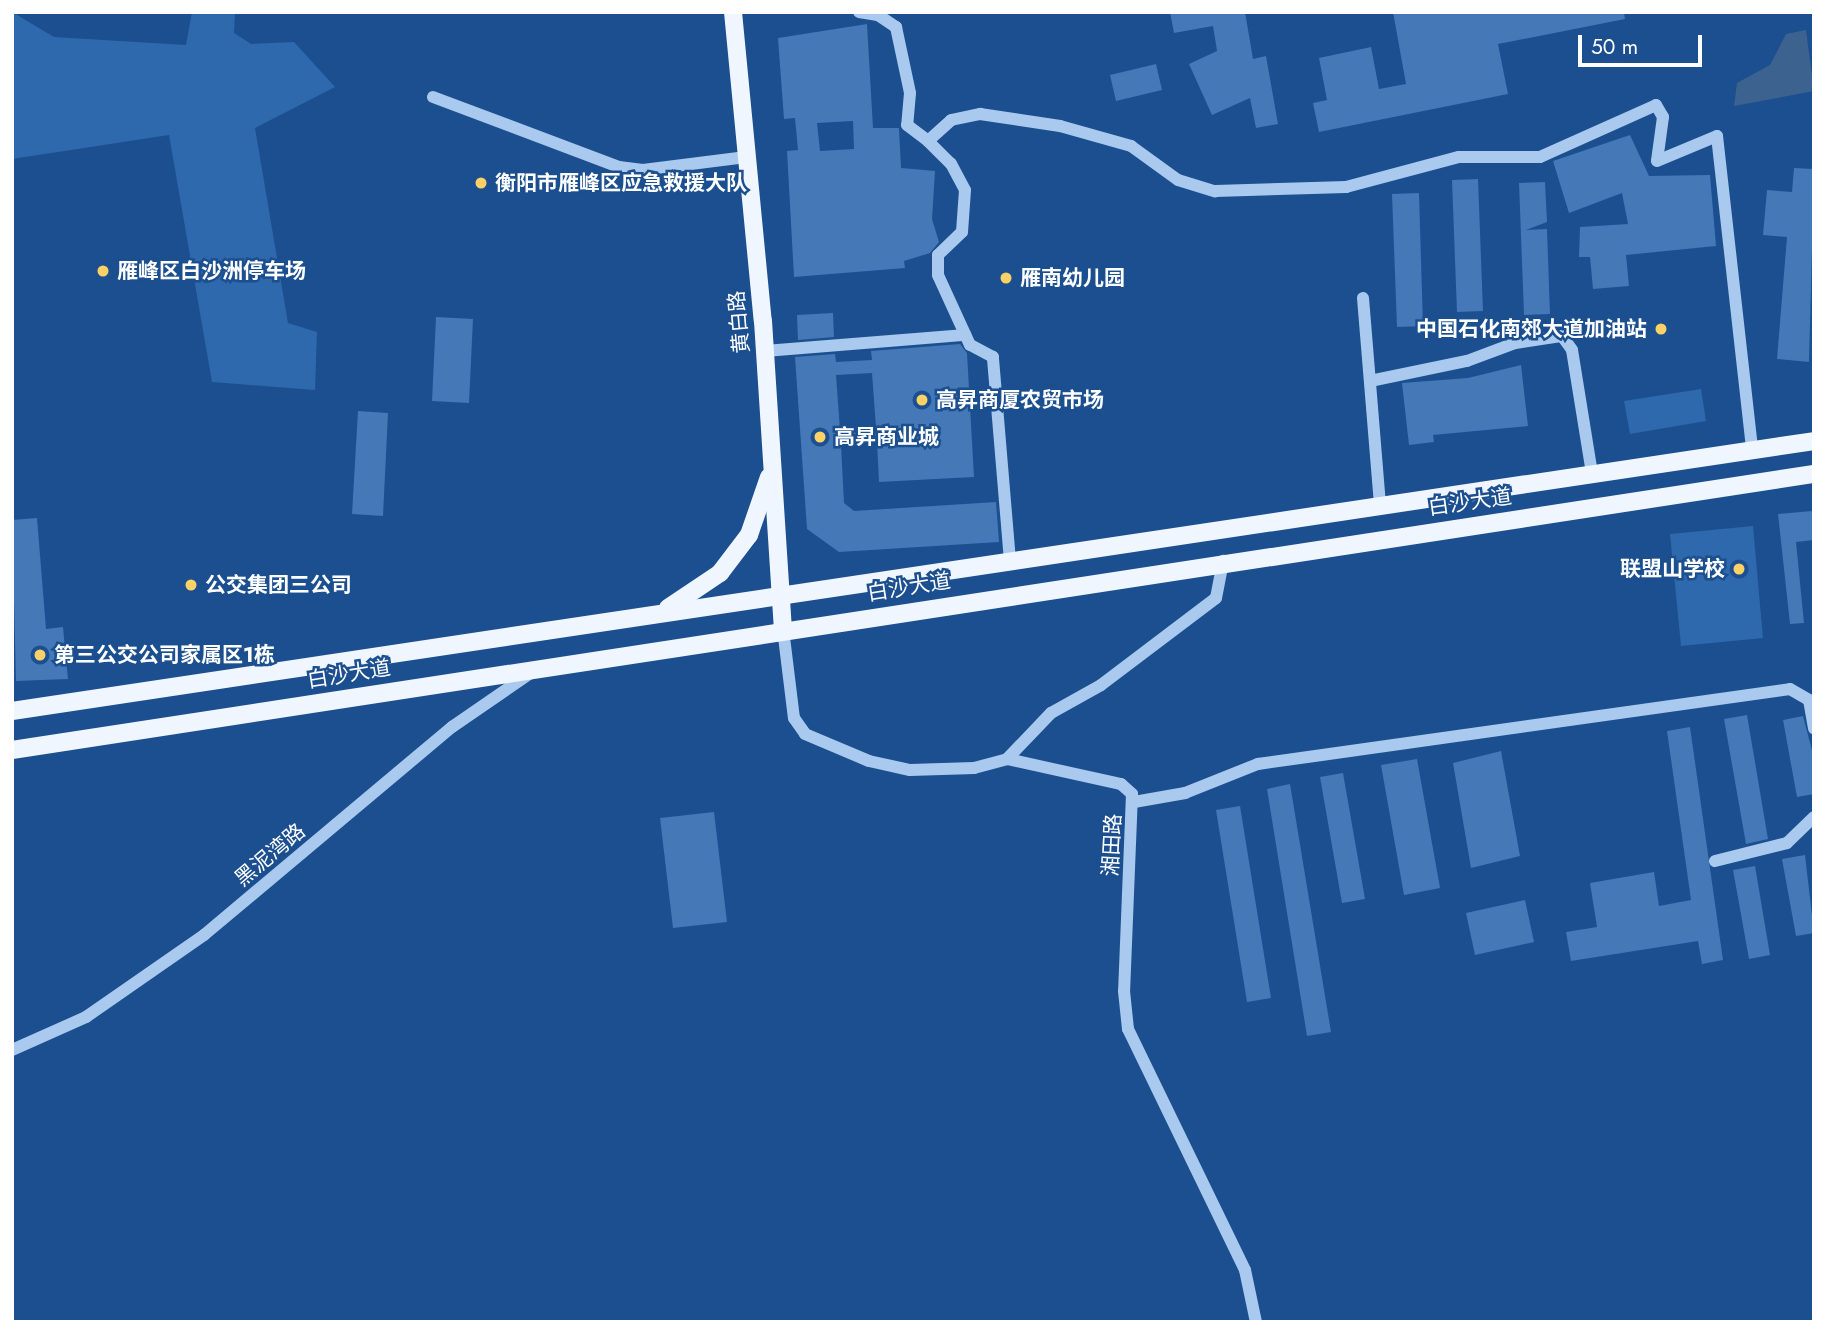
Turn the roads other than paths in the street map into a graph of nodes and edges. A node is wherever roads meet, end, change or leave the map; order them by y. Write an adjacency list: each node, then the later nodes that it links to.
1 (733, 12): 5 (main road, 黄白路)
2 (859, 12): 4 (street)
3 (433, 97): 5 (street)
4 (928, 141): 7 (street); 11 (street)
5 (746, 157): 8 (main road, 黄白路)
6 (1363, 298): 9 (street)
7 (965, 335): 8 (street); 16 (street)
8 (765, 351): 12 (main road, 黄白路)
9 (1370, 381): 13 (street); 15 (street)
10 (1814, 441): 11 (main road, 白沙大道)
11 (1752, 450): 13 (main road, 白沙大道)
12 (772, 467): 18 (main road, 黄白路); 19 (main road)
13 (1592, 474): 15 (main road, 白沙大道)
14 (1814, 474): 17 (main road, 白沙大道)
15 (1380, 506): 16 (main road, 白沙大道)
16 (1010, 561): 18 (main road, 白沙大道)
17 (1223, 561): 20 (main road, 白沙大道); 25 (street)
18 (780, 596): 19 (main road, 白沙大道); 20 (main road, 黄白路)
19 (656, 615): 22 (main road, 白沙大道)
20 (783, 629): 21 (main road, 白沙大道); 25 (street, 湘田路)
21 (538, 667): 24 (main road, 白沙大道); 29 (street, 黑泥湾路)
22 (12, 711)
23 (1814, 729): 26 (street)
24 (12, 750)
25 (1007, 759): 26 (street, 湘田路)
26 (1134, 802): 30 (street, 湘田路)
27 (1814, 817): 28 (street)
28 (1715, 860)
29 (12, 1050)
30 (1256, 1322)

